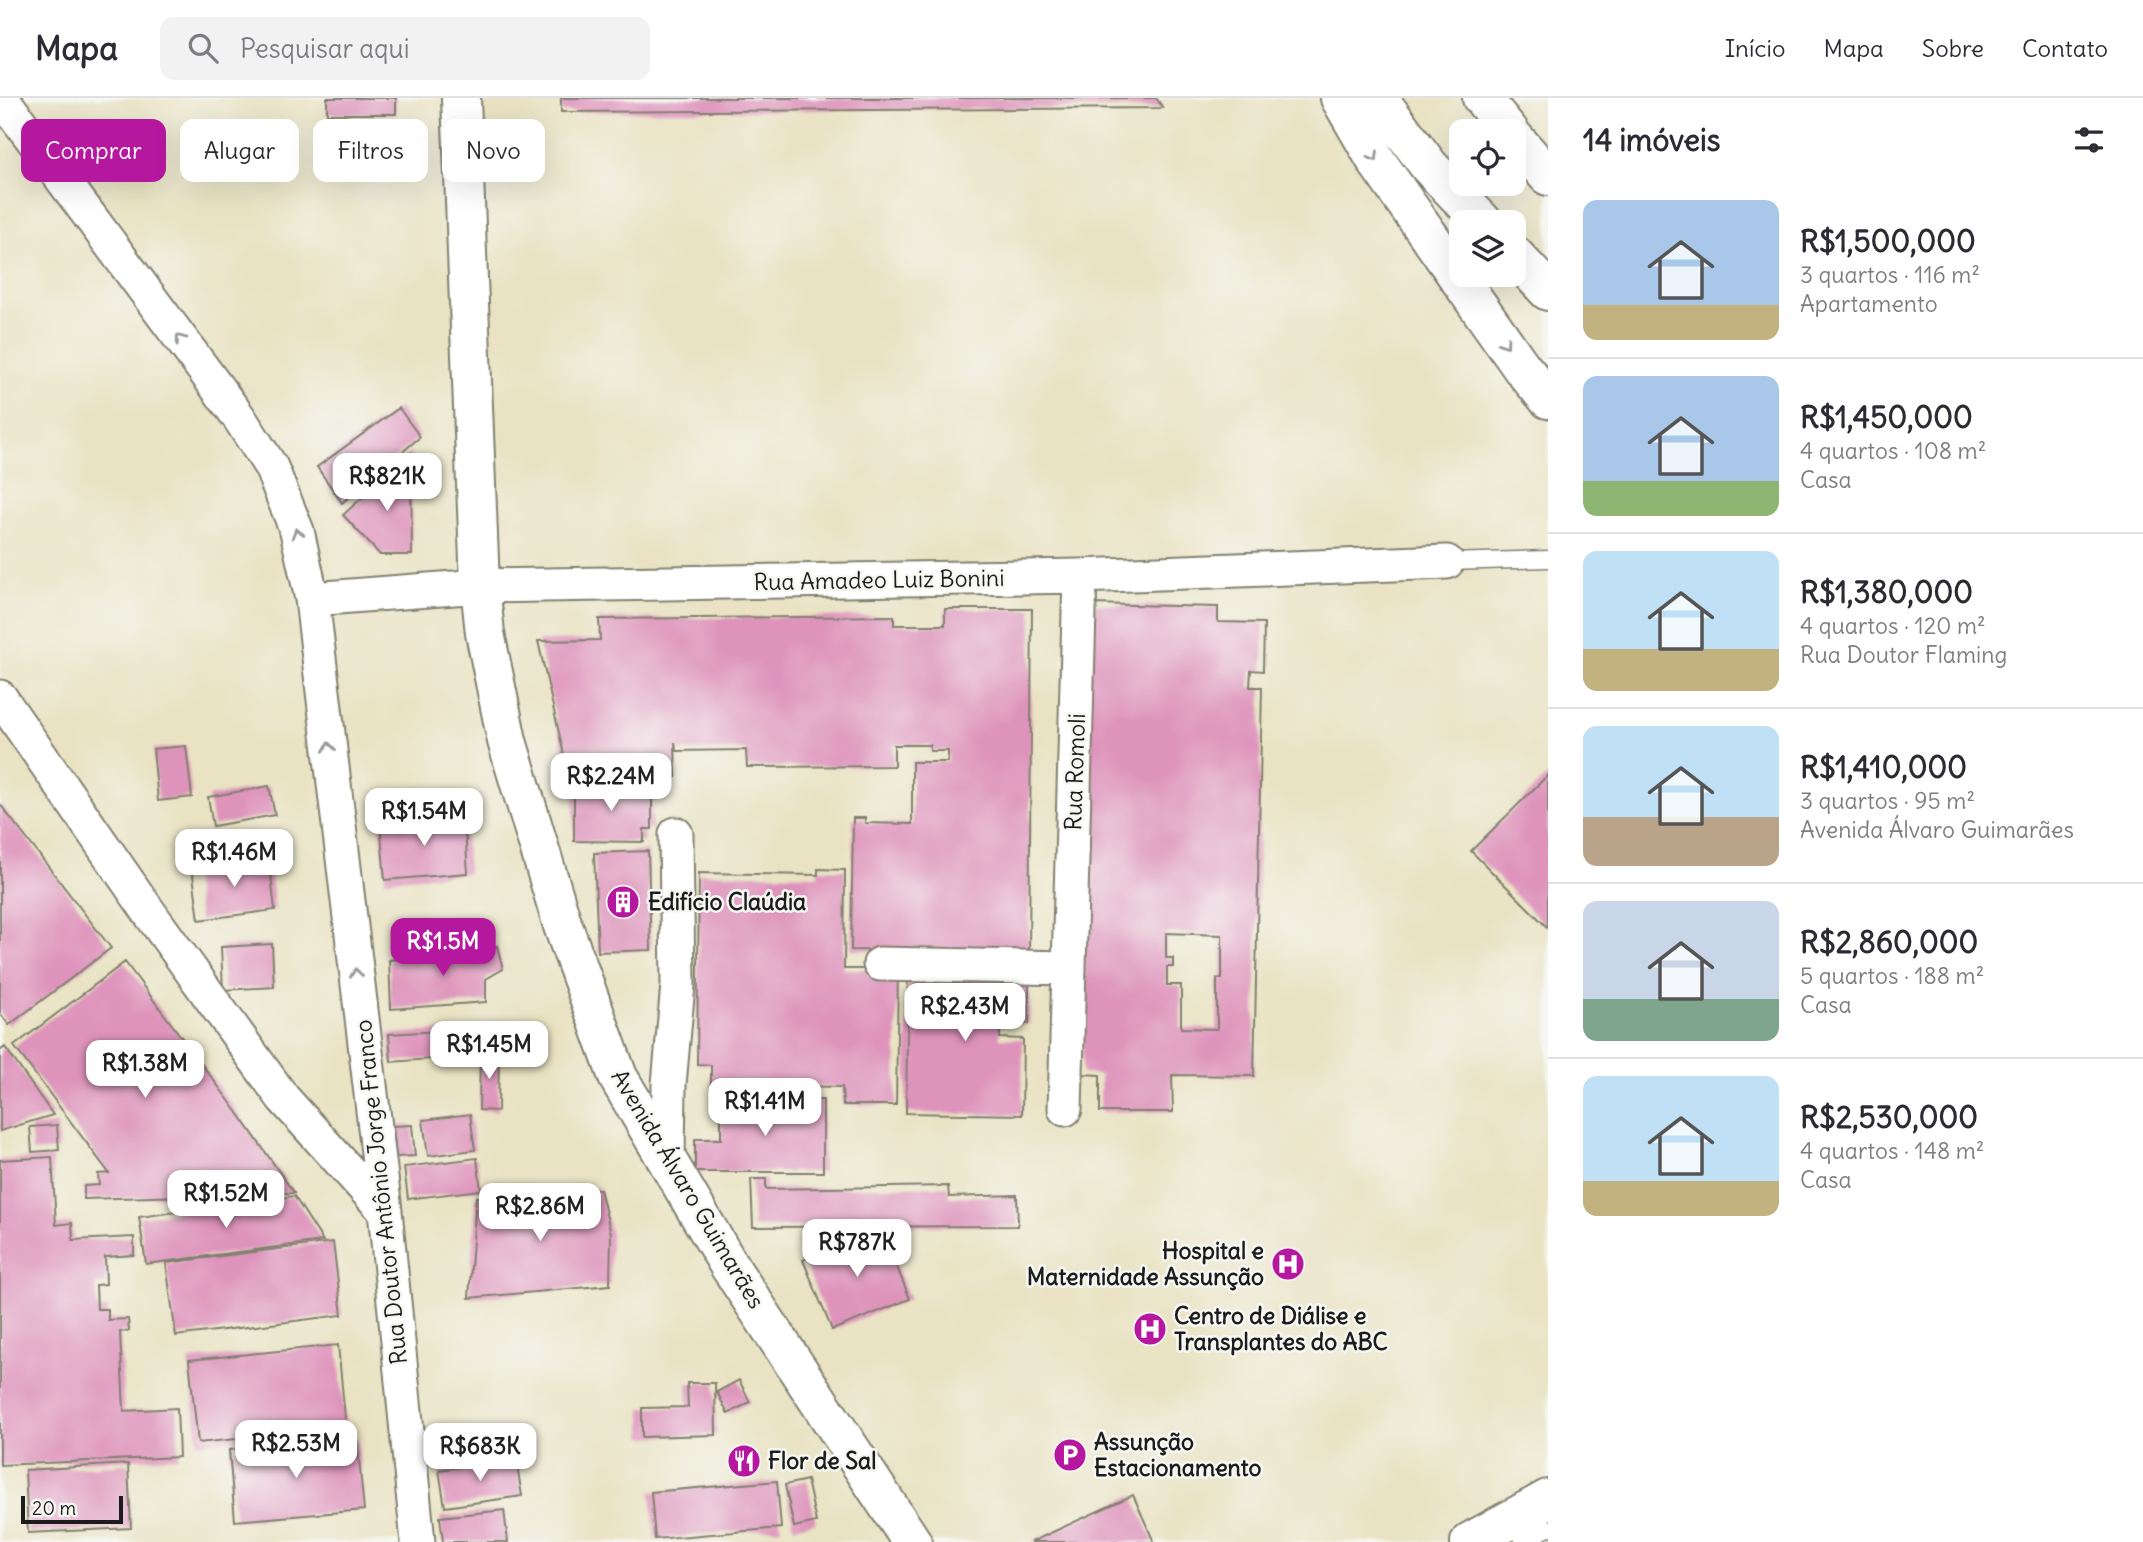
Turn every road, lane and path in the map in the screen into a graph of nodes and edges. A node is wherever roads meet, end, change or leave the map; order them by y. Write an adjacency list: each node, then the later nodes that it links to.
1 (2, 98): 17 (street, Rua Doutor Antônio Jorge Franco, one-way to 1)
2 (461, 98): 16 (main road, Avenida Álvaro Guimarães)
3 (1340, 98): 12 (main road, one-way to 12)
4 (1378, 98): 9 (main road)
5 (1482, 98): 6 (main road)
6 (1499, 119)
7 (1526, 151): 8 (main road)
8 (1548, 176)
9 (1471, 210)
10 (1526, 268): 11 (main road)
11 (1548, 291)
12 (1548, 399)
13 (1548, 559): 14 (lane)
14 (1447, 562): 15 (street, Rua Amadeo Luiz Bonini)
15 (1080, 576): 16 (street, Rua Amadeo Luiz Bonini); 21 (street, Rua Romoli)
16 (480, 586): 17 (street, Rua Amadeo Luiz Bonini); 23 (main road, Avenida Álvaro Guimarães)
17 (312, 599): 24 (street, Rua Doutor Antônio Jorge Franco, one-way to 17)
18 (0, 697): 24 (street)
19 (676, 834): 23 (street)
20 (880, 964): 21 (street)
21 (1069, 968): 22 (street, Rua Romoli)
22 (1065, 1109)
23 (668, 1159): 28 (main road, Avenida Álvaro Guimarães)
24 (385, 1211): 27 (street, Rua Doutor Antônio Jorge Franco)
25 (1548, 1499): 29 (main road)
26 (1548, 1528): 30 (lane)
27 (418, 1542)
28 (912, 1542)
29 (1470, 1542)
30 (1522, 1542)

